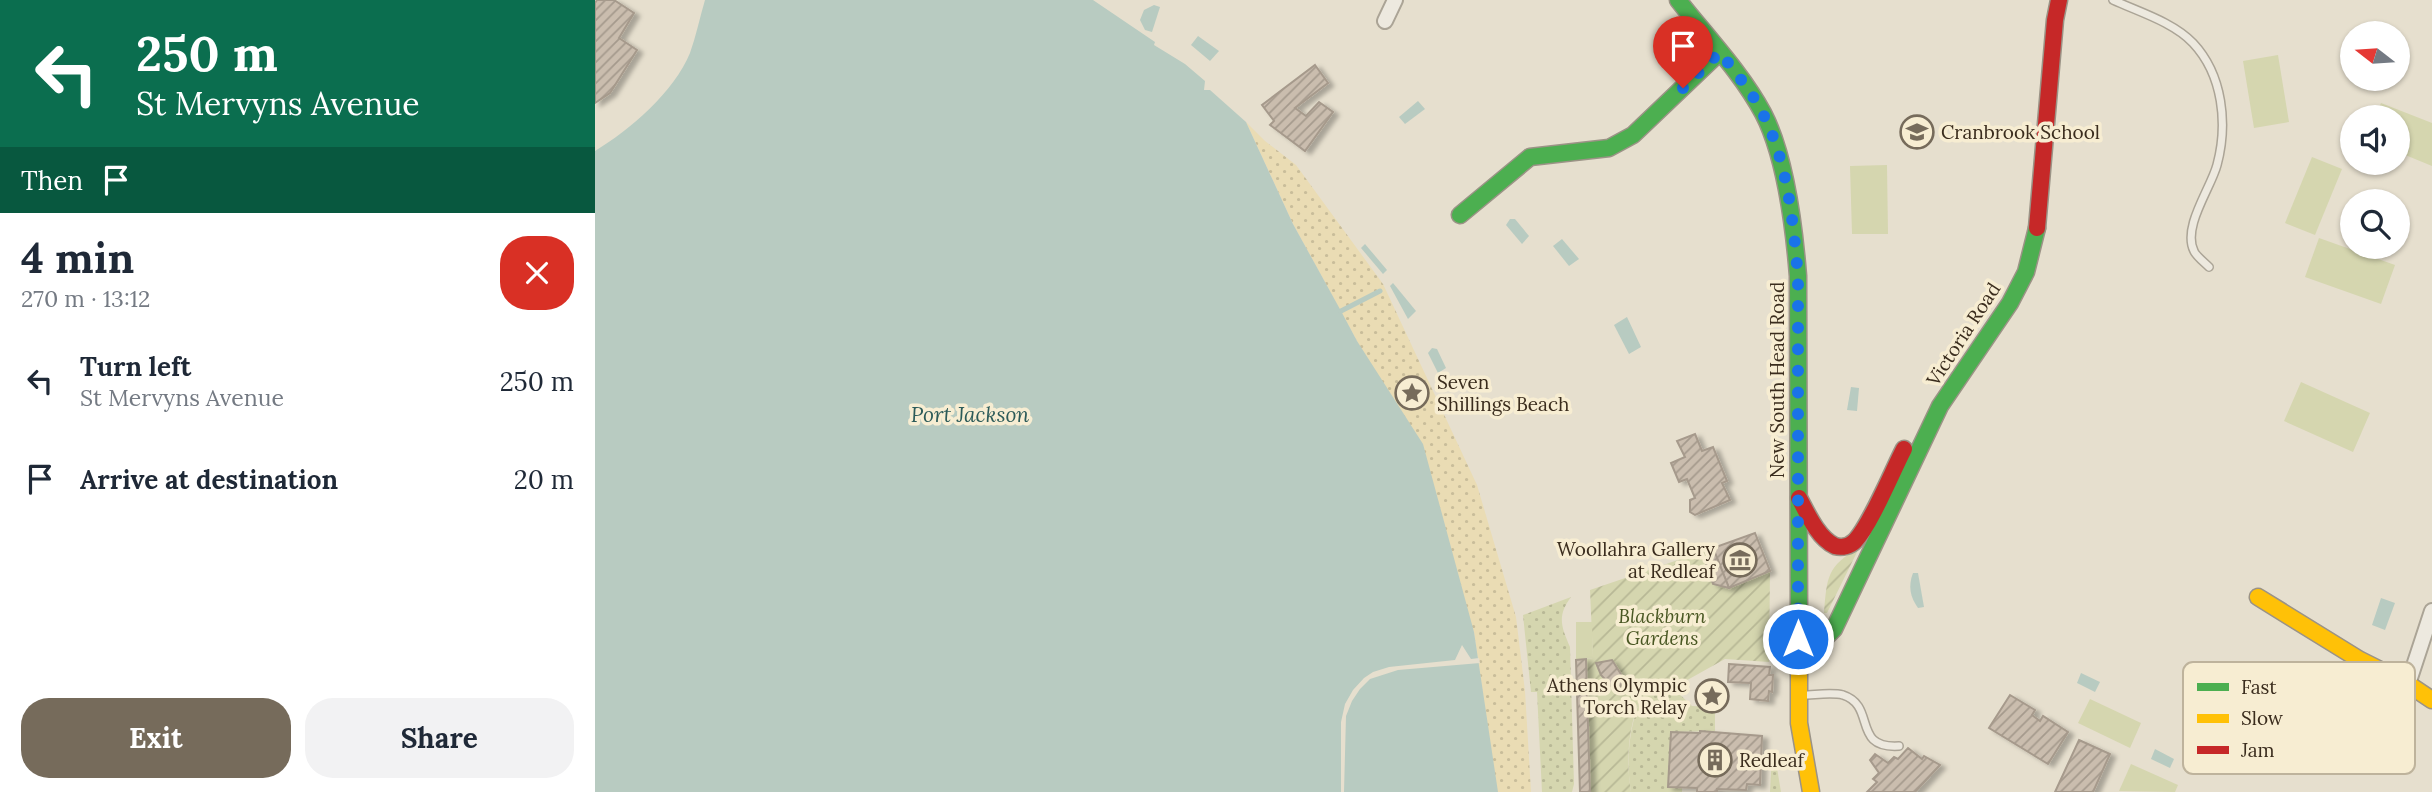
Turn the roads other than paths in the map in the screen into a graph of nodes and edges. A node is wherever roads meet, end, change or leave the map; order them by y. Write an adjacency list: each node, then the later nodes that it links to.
1 (1395, 0): 5 (street)
2 (1678, 0): 6 (street, New South Head Road)
3 (2059, 0): 9 (street, Victoria Road)
4 (2113, 0): 8 (lane)
5 (1385, 21)
6 (1720, 52): 7 (street); 10 (street, New South Head Road)
7 (1460, 215)
8 (2209, 267)
9 (1990, 330): 10 (street); 13 (street, Victoria Road)
10 (1799, 498): 13 (street, New South Head Road)
11 (2257, 597): 14 (street)
12 (2432, 611): 15 (street)
13 (1798, 651): 17 (street, New South Head Road)
14 (2364, 662)
15 (2415, 663)
16 (2415, 689): 18 (street)
17 (1800, 695): 19 (lane); 20 (street, New South Head Road)
18 (2432, 700)
19 (1899, 746)
20 (1811, 792)

